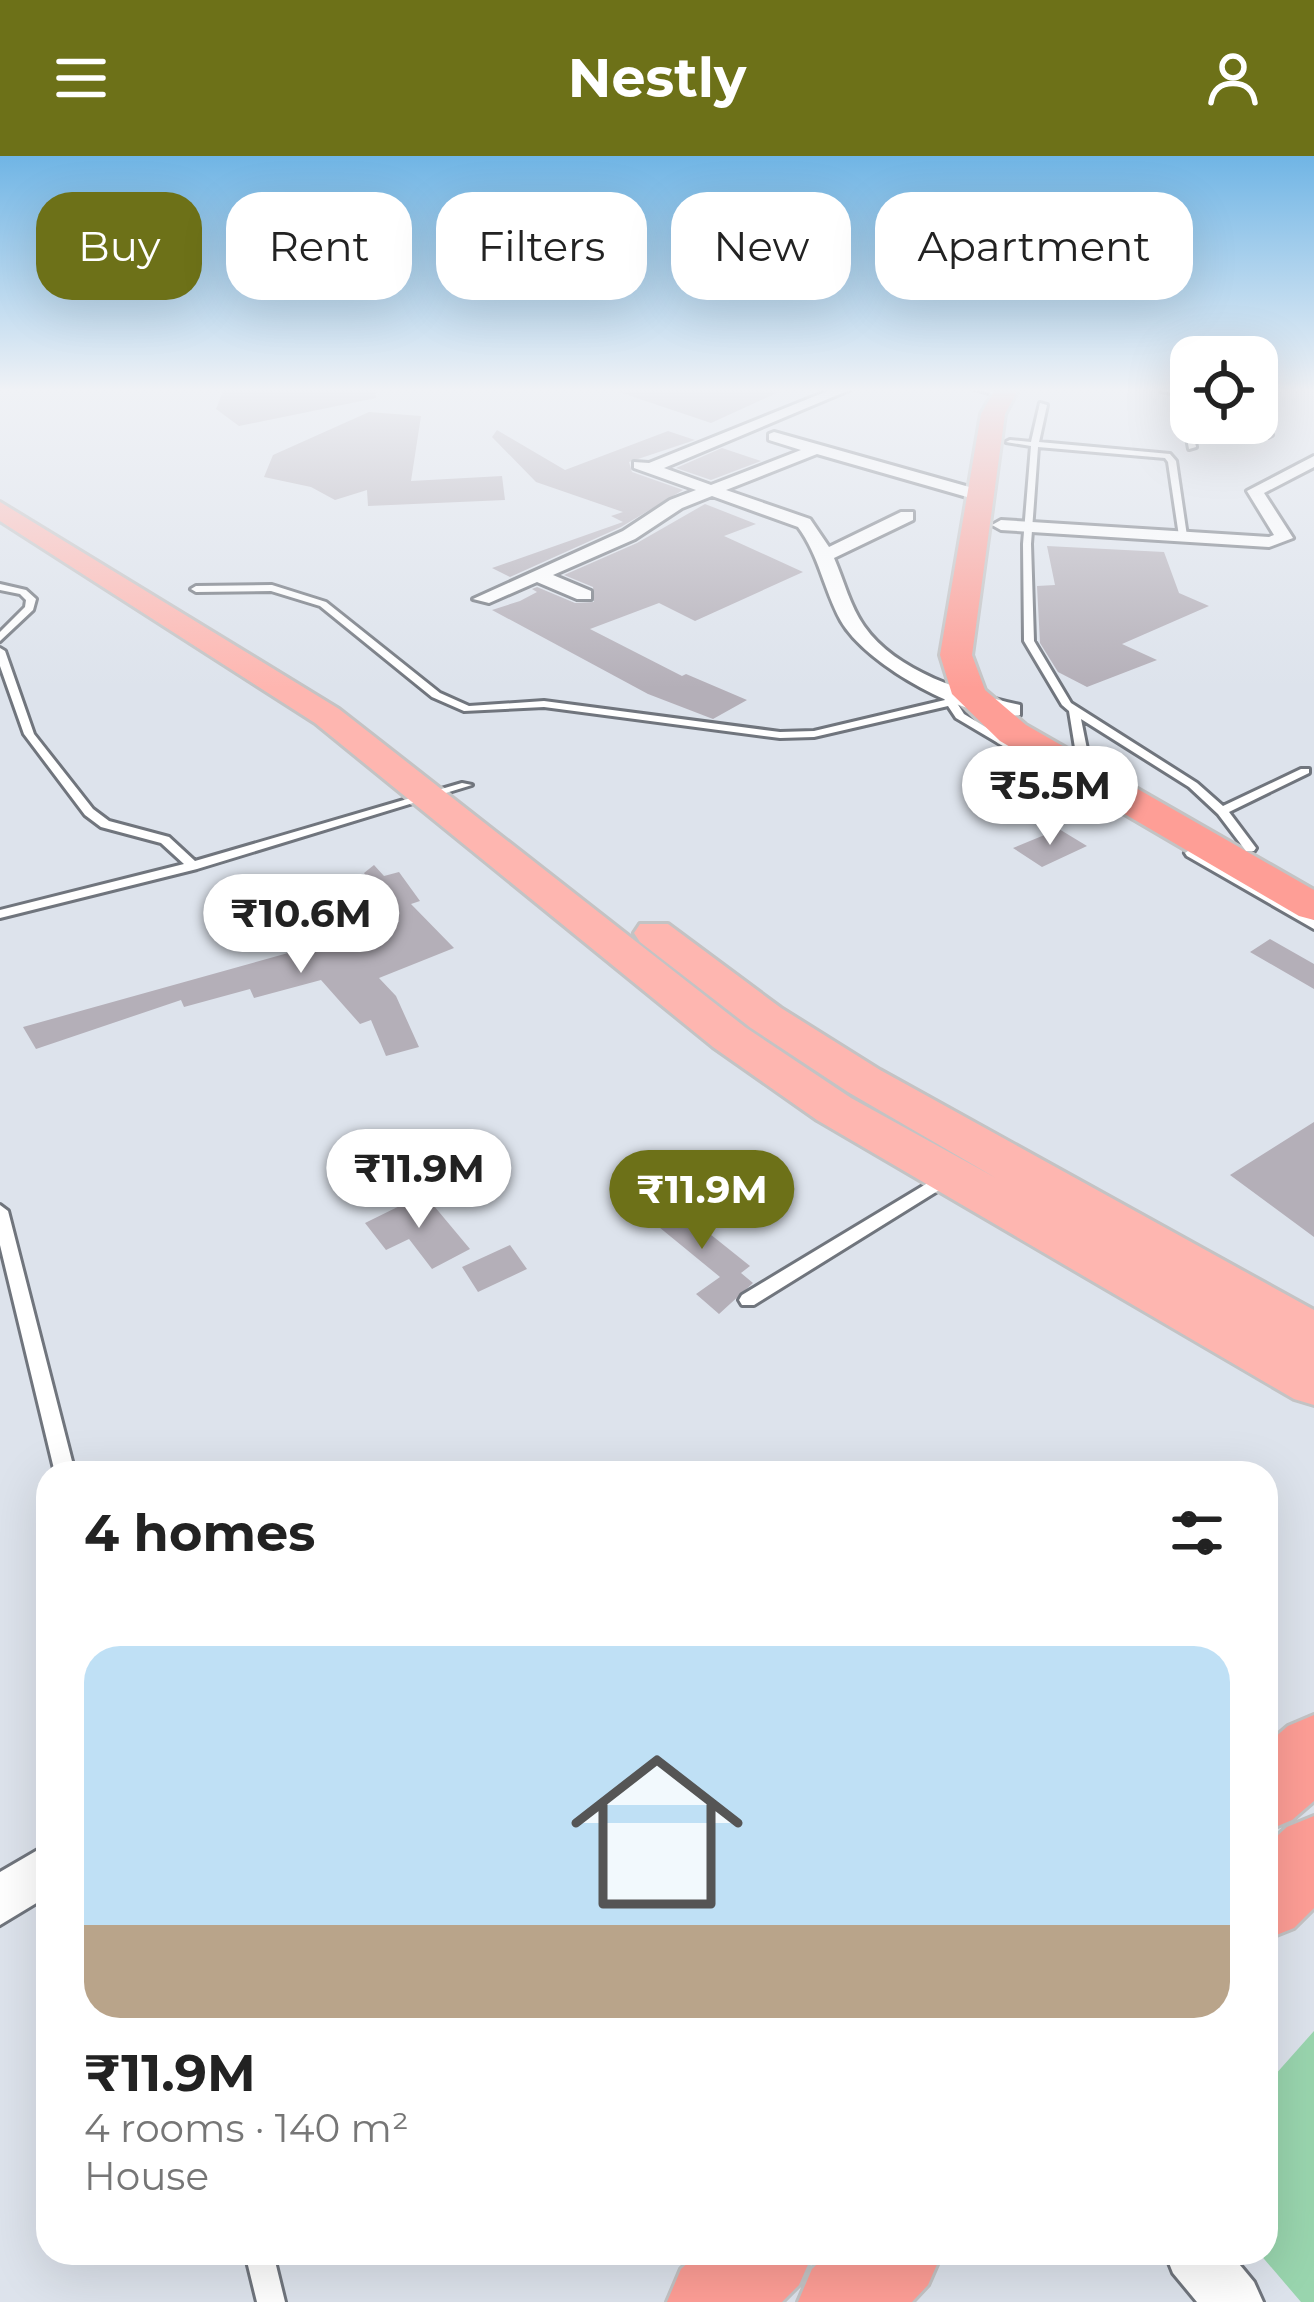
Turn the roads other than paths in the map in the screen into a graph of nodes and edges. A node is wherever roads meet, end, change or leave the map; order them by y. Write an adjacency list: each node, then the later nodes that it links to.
1 (2, 488): 19 (main road)
2 (712, 488): 13 (street); 14 (street)
3 (953, 488): 8 (street)
4 (982, 488): 8 (highway)
5 (1018, 488): 11 (highway)
6 (1176, 488): 12 (lane)
7 (1261, 488): 12 (street)
8 (981, 496): 22 (highway)
9 (0, 510): 19 (main road)
10 (907, 517): 13 (street)
11 (1015, 526): 12 (street); 22 (highway); 23 (lane)
12 (1183, 536)
13 (826, 555): 22 (street)
14 (538, 575): 17 (street); 18 (street)
15 (0, 586): 20 (lane)
16 (196, 589): 22 (lane)
17 (584, 595)
18 (482, 599)
19 (216, 632): 26 (main road)
20 (0, 638)
21 (0, 651): 29 (lane)
22 (971, 700): 24 (highway); 31 (highway); 33 (lane)
23 (1074, 710): 24 (lane); 27 (lane)
24 (1082, 754): 28 (highway)
25 (1305, 772): 27 (lane)
26 (449, 790): 29 (lane); 34 (main road); 37 (main road)
27 (1222, 811): 28 (lane)
28 (1250, 848): 30 (highway)
29 (193, 866): 32 (lane)
30 (1314, 884)
31 (1314, 907)
32 (0, 914)
33 (1314, 926)
34 (950, 1175): 36 (lane); 38 (main road)
35 (0, 1211): 39 (lane)
36 (748, 1300)
37 (1314, 1336)
38 (1314, 1382)
39 (62, 1461)
40 (1314, 1752): 41 (highway)
41 (1278, 1784)
42 (1314, 1854): 44 (highway)
43 (36, 1876): 45 (street)
44 (1278, 1888)
45 (0, 1901)
46 (262, 2265): 50 (lane)
47 (754, 2265): 51 (highway)
48 (883, 2265): 52 (highway)
49 (1203, 2265): 53 (street)
50 (271, 2302)
51 (714, 2302)
52 (844, 2302)
53 (1234, 2302)

